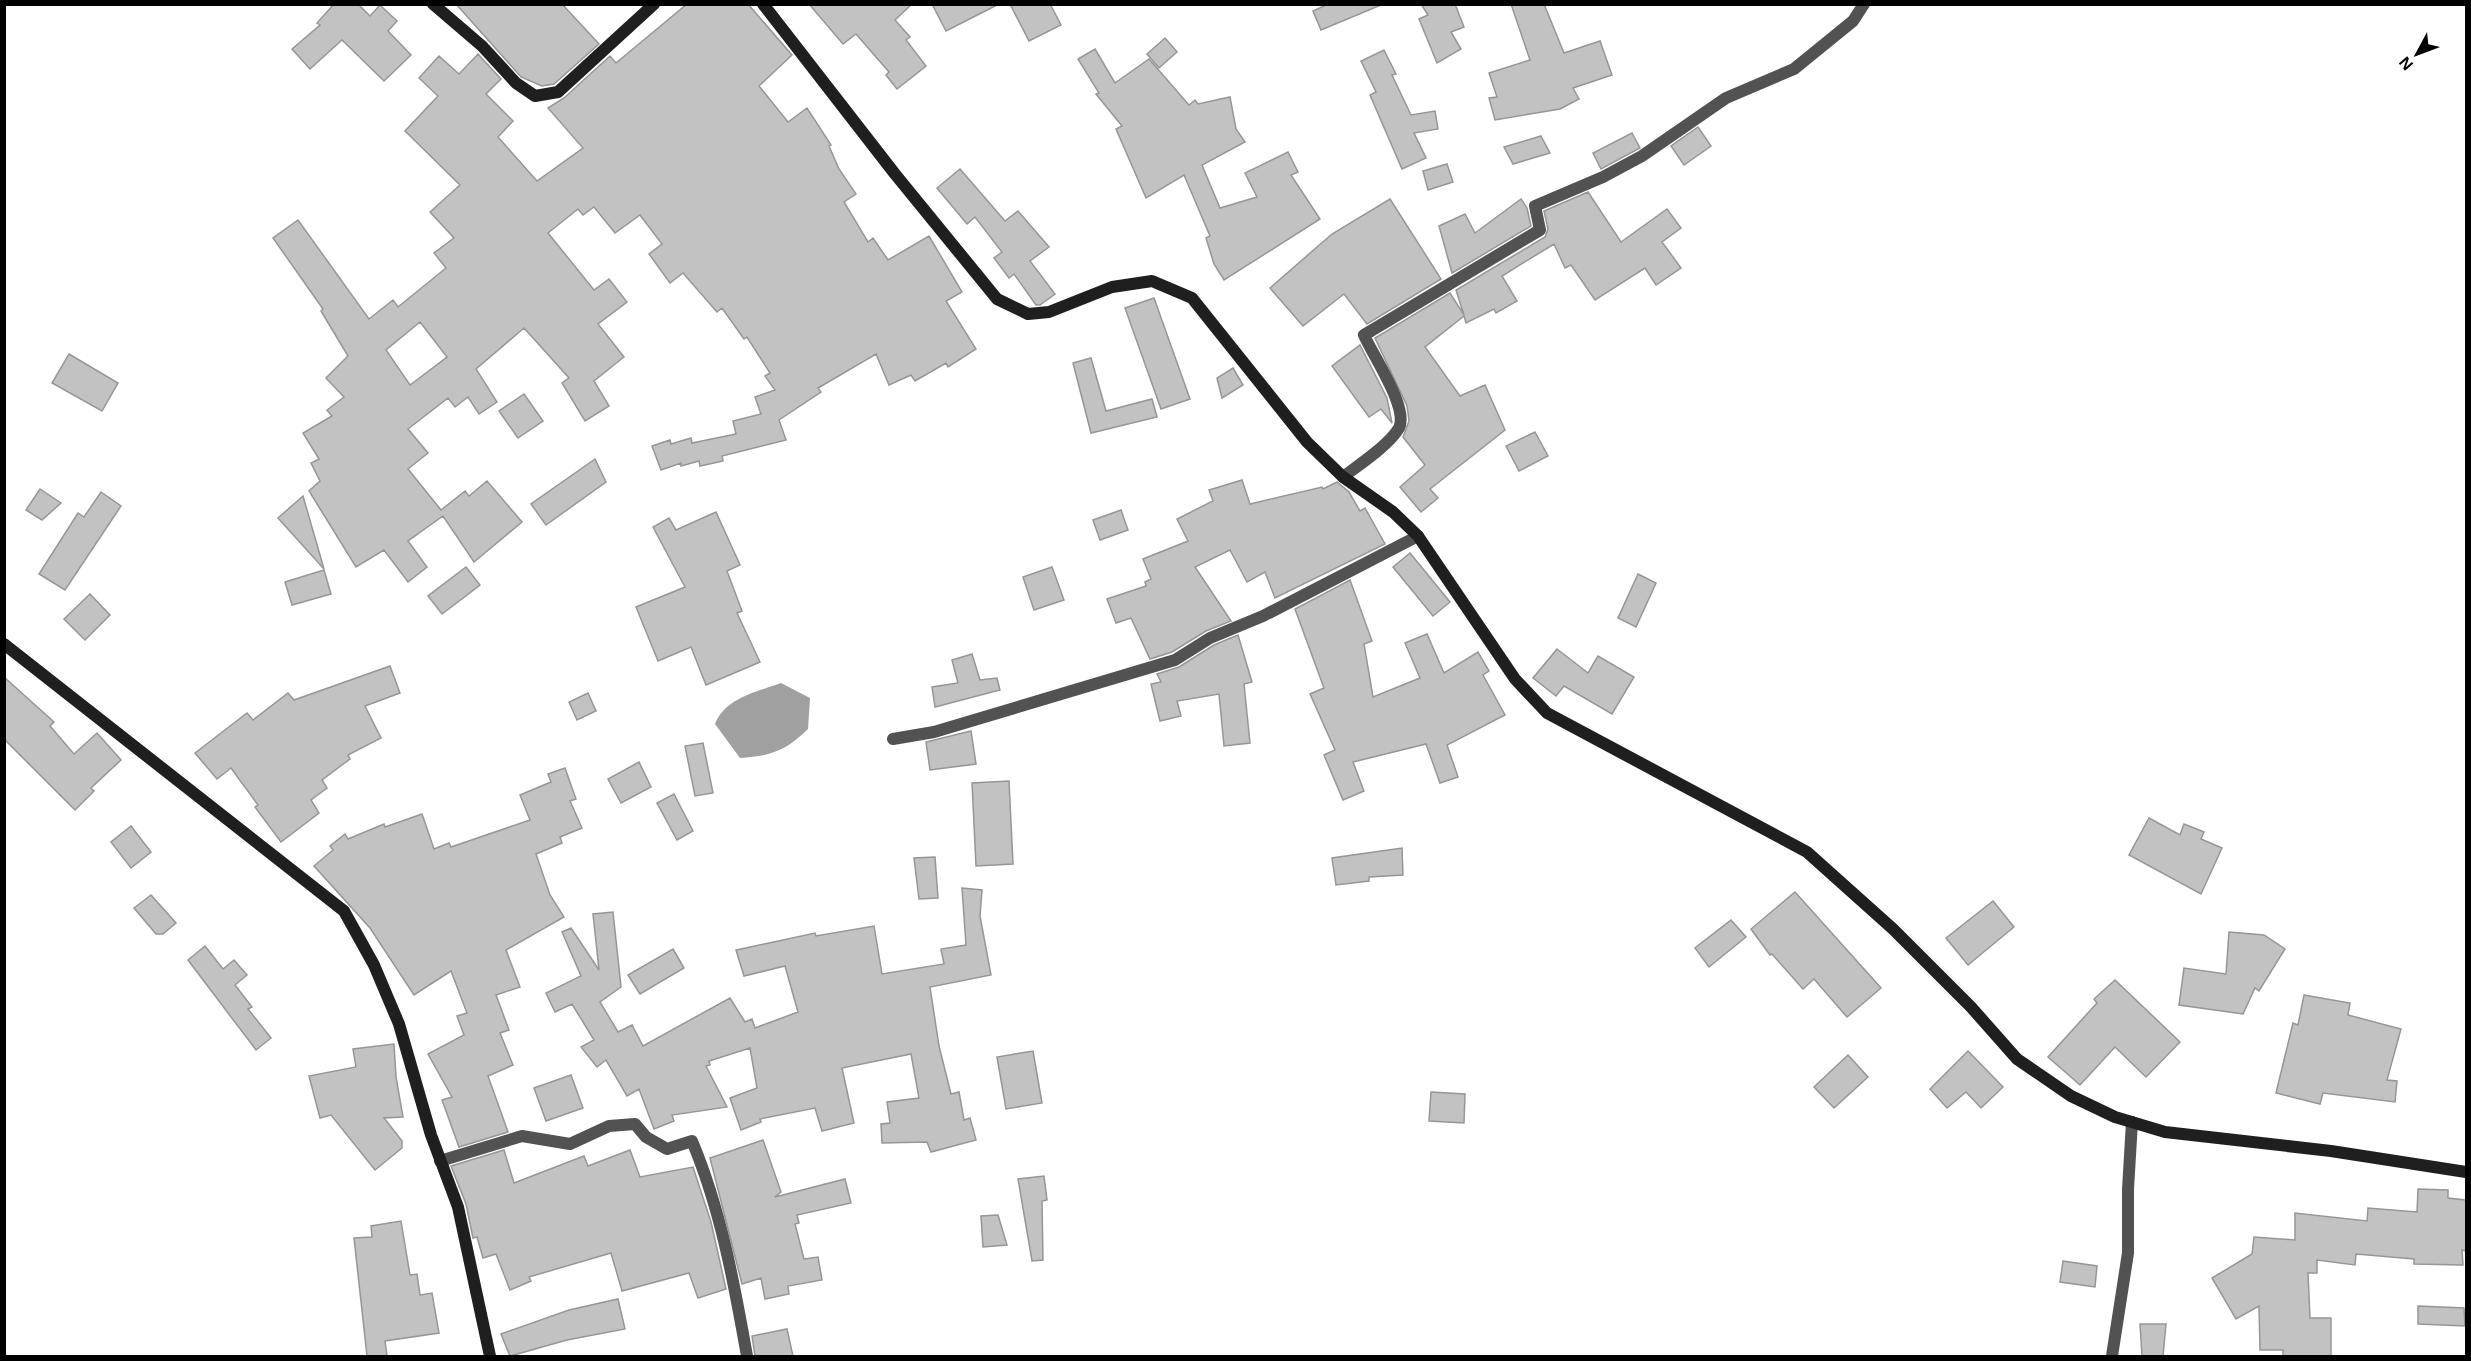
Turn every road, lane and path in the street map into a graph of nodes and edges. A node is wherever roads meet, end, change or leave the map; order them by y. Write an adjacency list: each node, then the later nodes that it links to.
1 (433, 4): 2 (street)
2 (654, 4)
3 (763, 4): 5 (street)
4 (1863, 4): 5 (street)
5 (1343, 477): 6 (street)
6 (1418, 536): 8 (street); 9 (street)
7 (4, 644): 10 (street)
8 (893, 739)
9 (2132, 1122): 11 (street); 14 (street)
10 (440, 1161): 12 (street); 13 (street)
11 (2466, 1172)
12 (490, 1356)
13 (747, 1356)
14 (2112, 1356)

